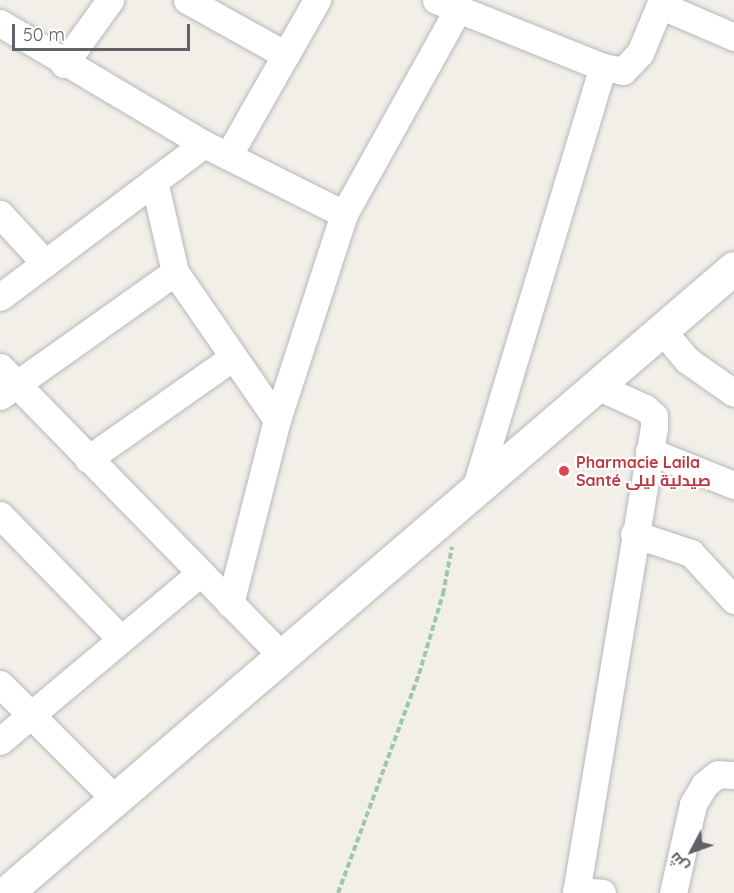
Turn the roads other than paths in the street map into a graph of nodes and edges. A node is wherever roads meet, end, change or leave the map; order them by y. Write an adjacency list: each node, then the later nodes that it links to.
1 (110, 0): 9 (street)
2 (187, 0): 8 (street)
3 (317, 0): 8 (street)
4 (661, 2): 7 (street); 10 (street)
5 (447, 5): 10 (street); 15 (street)
6 (0, 23): 9 (street)
7 (734, 37)
8 (286, 55): 12 (street)
9 (64, 64): 11 (street)
10 (603, 67): 29 (street)
11 (204, 144): 12 (street); 13 (street)
12 (228, 156): 15 (street)
13 (154, 181): 16 (street); 18 (street)
14 (0, 214): 16 (street)
15 (345, 214): 25 (street)
16 (45, 263): 19 (street)
17 (734, 268): 20 (street)
18 (175, 272): 21 (street); 22 (street)
19 (0, 297)
20 (660, 328): 23 (street); 24 (street)
21 (233, 357): 25 (street); 27 (street)
22 (5, 383): 27 (street)
23 (597, 386): 26 (street); 29 (street)
24 (734, 393)
25 (277, 420): 34 (street)
26 (649, 452): 28 (street); 31 (street)
27 (88, 459): 32 (street)
28 (734, 485)
29 (467, 496): 36 (street)
30 (0, 515): 35 (street)
31 (634, 534): 33 (street); 42 (street)
32 (200, 573): 34 (street); 35 (street)
33 (734, 600)
34 (230, 604): 36 (street)
35 (120, 639): 38 (street)
36 (283, 657): 41 (street)
37 (0, 684): 38 (street)
38 (31, 715): 39 (street); 41 (street)
39 (0, 741)
40 (734, 775): 44 (street)
41 (116, 800): 43 (street)
42 (585, 892)
43 (6, 893)
44 (673, 893)

